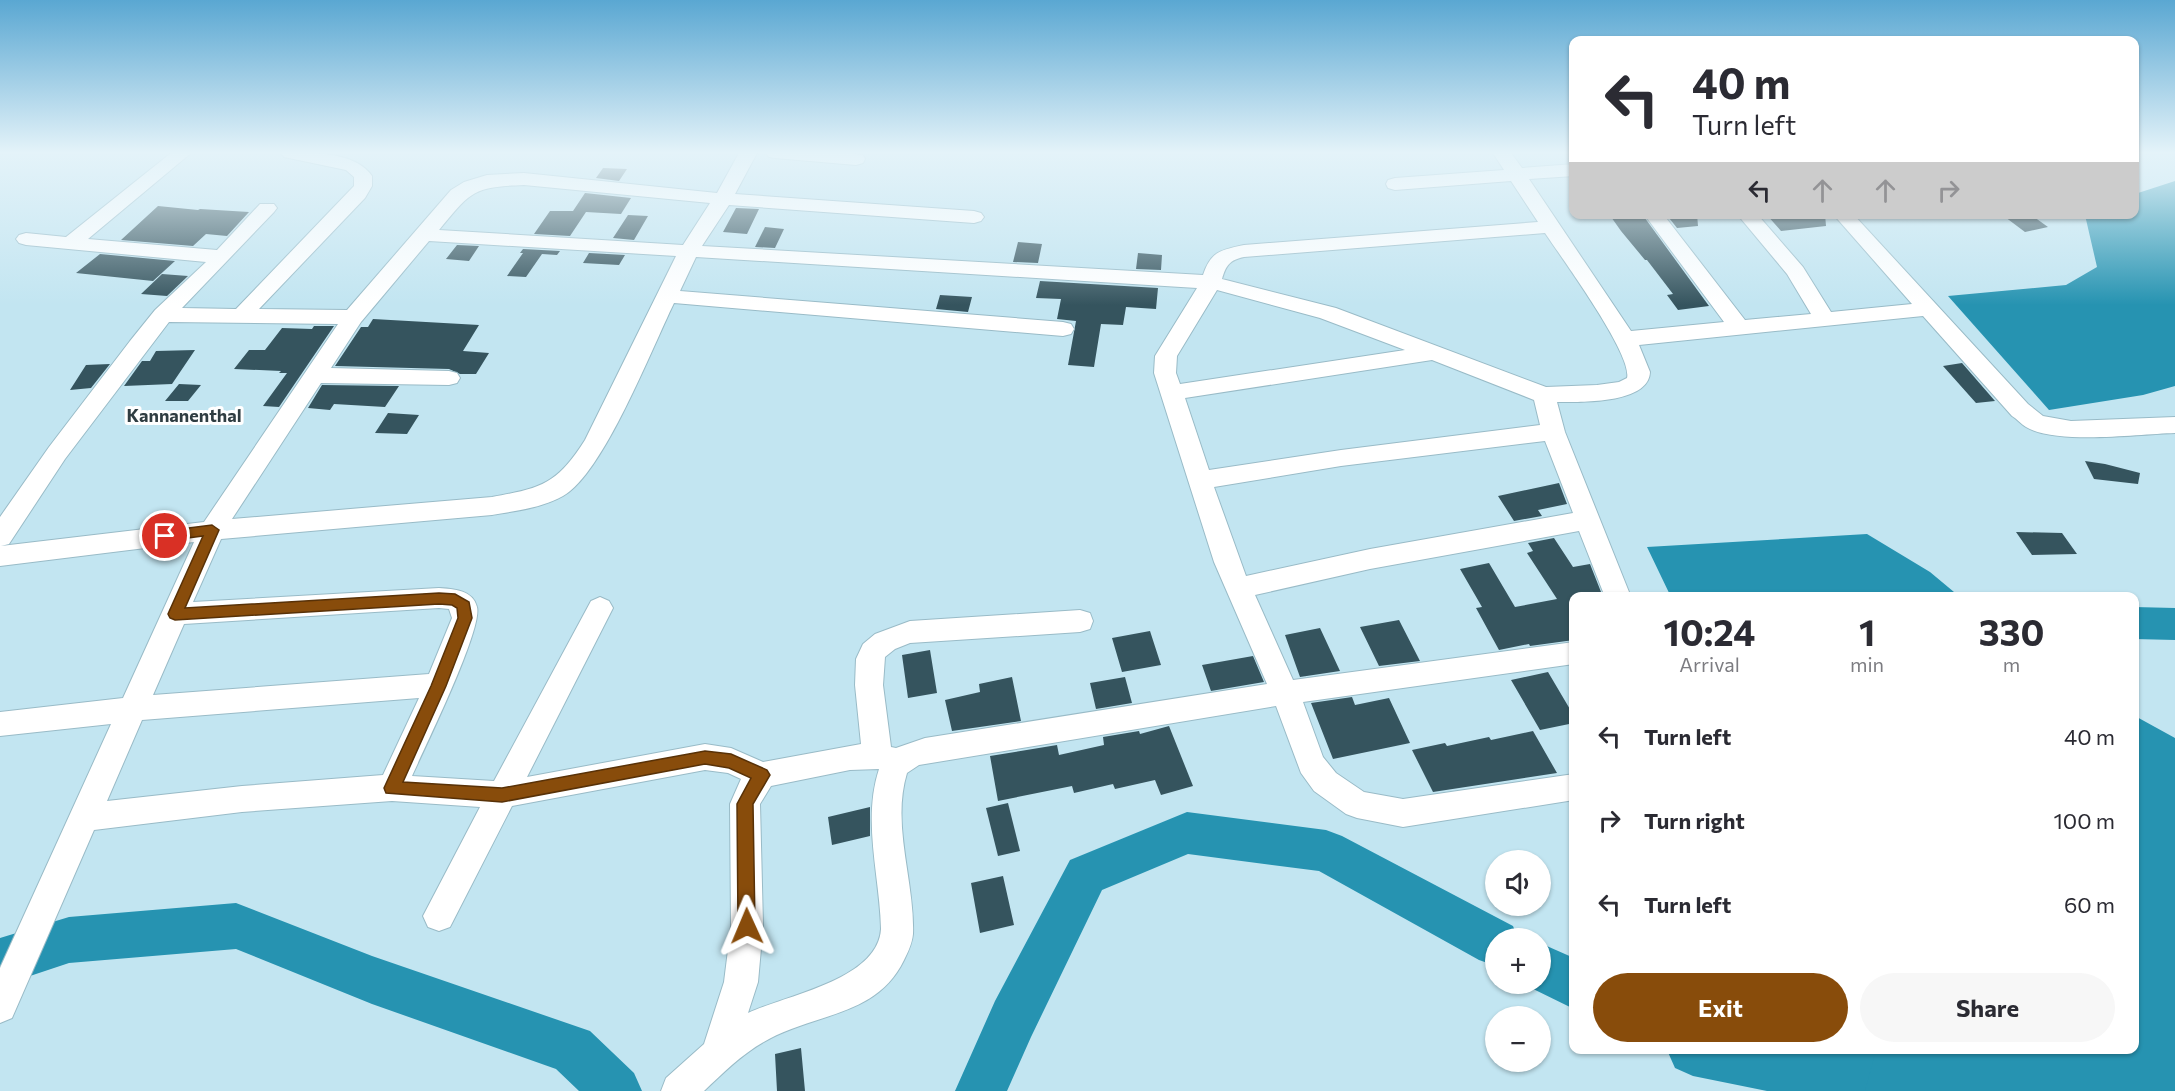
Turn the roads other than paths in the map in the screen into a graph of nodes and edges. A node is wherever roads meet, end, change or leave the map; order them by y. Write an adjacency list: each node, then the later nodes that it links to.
1 (119, 204): 15 (street)
2 (349, 204): 22 (street)
3 (450, 204): 13 (street)
4 (720, 204): 16 (street)
5 (792, 204): 8 (street)
6 (1536, 204): 12 (street)
7 (267, 208): 17 (street)
8 (974, 217)
9 (1657, 219): 25 (street)
10 (1750, 219): 24 (street)
11 (1847, 219): 20 (street)
12 (1551, 227): 18 (street); 27 (street)
13 (424, 235): 16 (street); 23 (street)
14 (26, 239): 15 (street)
15 (71, 243): 17 (street)
16 (690, 251): 18 (street); 19 (street)
17 (222, 257): 21 (street)
18 (1211, 282): 28 (street); 31 (street)
19 (666, 296): 26 (street); 37 (street)
20 (1929, 309): 24 (street); 33 (street)
21 (163, 315): 22 (street); 38 (street)
22 (241, 316): 23 (street)
23 (352, 317): 29 (street)
24 (1824, 318): 25 (street)
25 (1738, 326): 27 (street)
26 (1063, 329)
27 (1625, 339): 32 (street)
28 (1436, 353): 31 (street); 32 (street)
29 (314, 375): 30 (street); 37 (street)
30 (449, 378)
31 (1170, 393): 35 (street)
32 (1544, 395): 34 (street)
33 (2175, 425)
34 (1553, 432): 35 (street); 36 (street)
35 (1201, 480): 40 (street)
36 (1588, 520): 40 (street); 41 (street)
37 (212, 530): 39 (street); 43 (street)
38 (0, 537)
39 (0, 556)
40 (1239, 588): 47 (street)
41 (1616, 592)
42 (600, 608): 54 (street)
43 (175, 614): 46 (street); 48 (street)
44 (1080, 621): 50 (street)
45 (1569, 654): 47 (street)
46 (439, 686): 48 (street); 52 (street)
47 (1285, 693): 50 (street); 53 (street)
48 (133, 709): 49 (street); 55 (street)
49 (0, 724)
50 (888, 759): 51 (street); 58 (street)
51 (762, 775): 54 (street); 58 (street)
52 (392, 788): 54 (street); 55 (street)
53 (1569, 788)
54 (502, 795): 56 (street)
55 (84, 817): 57 (street)
56 (439, 916)
57 (0, 1006)
58 (718, 1053): 59 (street)
59 (680, 1090)

